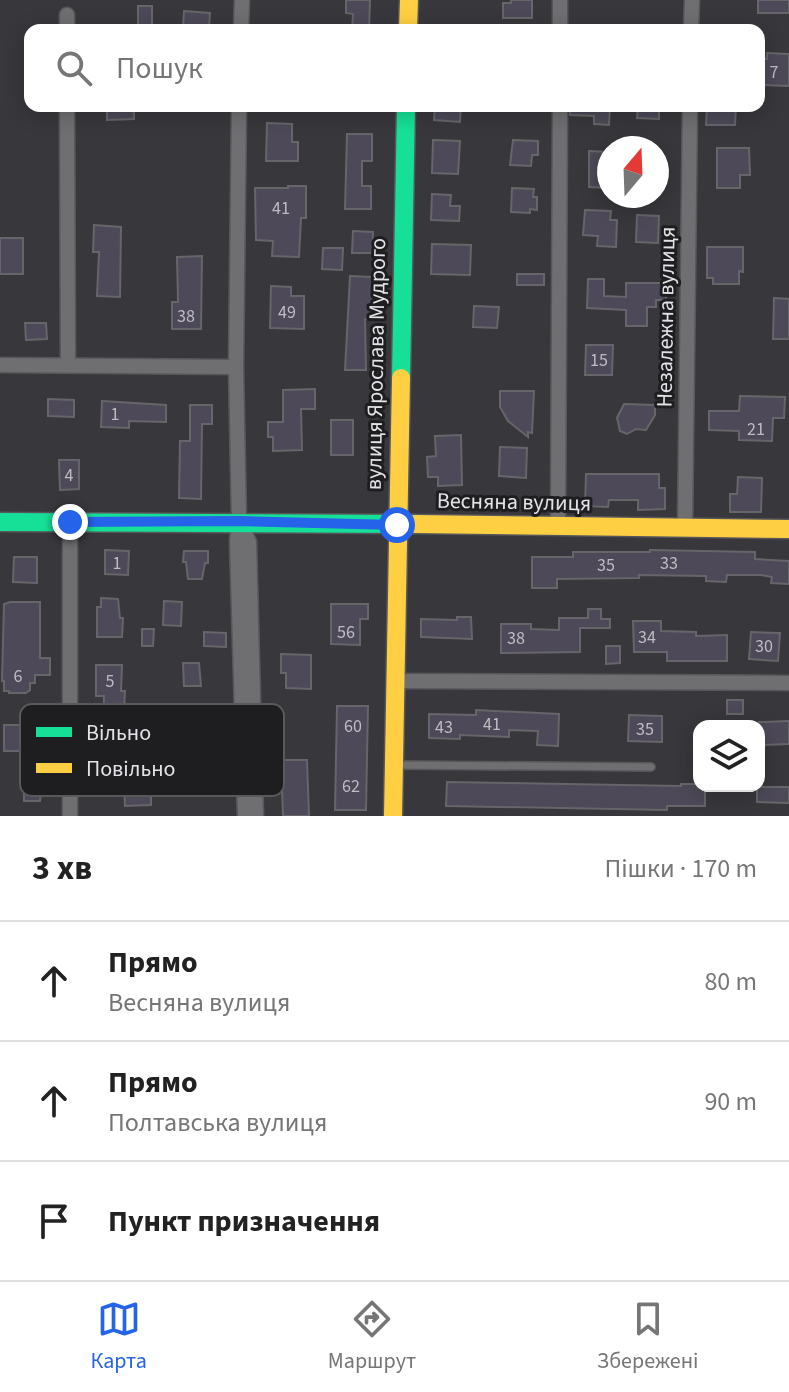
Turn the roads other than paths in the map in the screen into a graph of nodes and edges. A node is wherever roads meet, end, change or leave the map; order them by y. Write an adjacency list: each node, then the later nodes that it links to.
1 (242, 0): 5 (street)
2 (409, 0): 6 (street)
3 (560, 0): 7 (street)
4 (692, 0): 8 (street)
5 (241, 24)
6 (408, 24)
7 (560, 24)
8 (691, 24)
9 (67, 112): 15 (street)
10 (239, 112): 16 (street)
11 (406, 112): 20 (street, вулиця Ярослава Мудрого)
12 (560, 112): 21 (street)
13 (690, 112): 22 (street, Незалежна вулиця)
14 (0, 365): 15 (street)
15 (68, 365): 16 (street)
16 (236, 367): 17 (street)
17 (239, 521): 19 (street, Весняна вулиця); 20 (street, Весняна вулиця); 27 (street); 28 (street)
18 (0, 522): 19 (street, Весняна вулиця)
19 (70, 522): 26 (street)
20 (397, 525): 21 (street, Весняна вулиця); 24 (street, вулиця Ярослава Мудрого)
21 (558, 527): 22 (street, Весняна вулиця)
22 (685, 528): 23 (street, Весняна вулиця)
23 (789, 529)
24 (395, 681): 25 (street); 29 (street, вулиця Ярослава Мудрого)
25 (789, 683)
26 (70, 704)
27 (242, 704)
28 (253, 704)
29 (394, 765): 30 (lane); 35 (street, вулиця Ярослава Мудрого)
30 (651, 767)
31 (244, 796): 33 (street)
32 (255, 796): 34 (street)
33 (245, 816)
34 (256, 816)
35 (393, 816)

